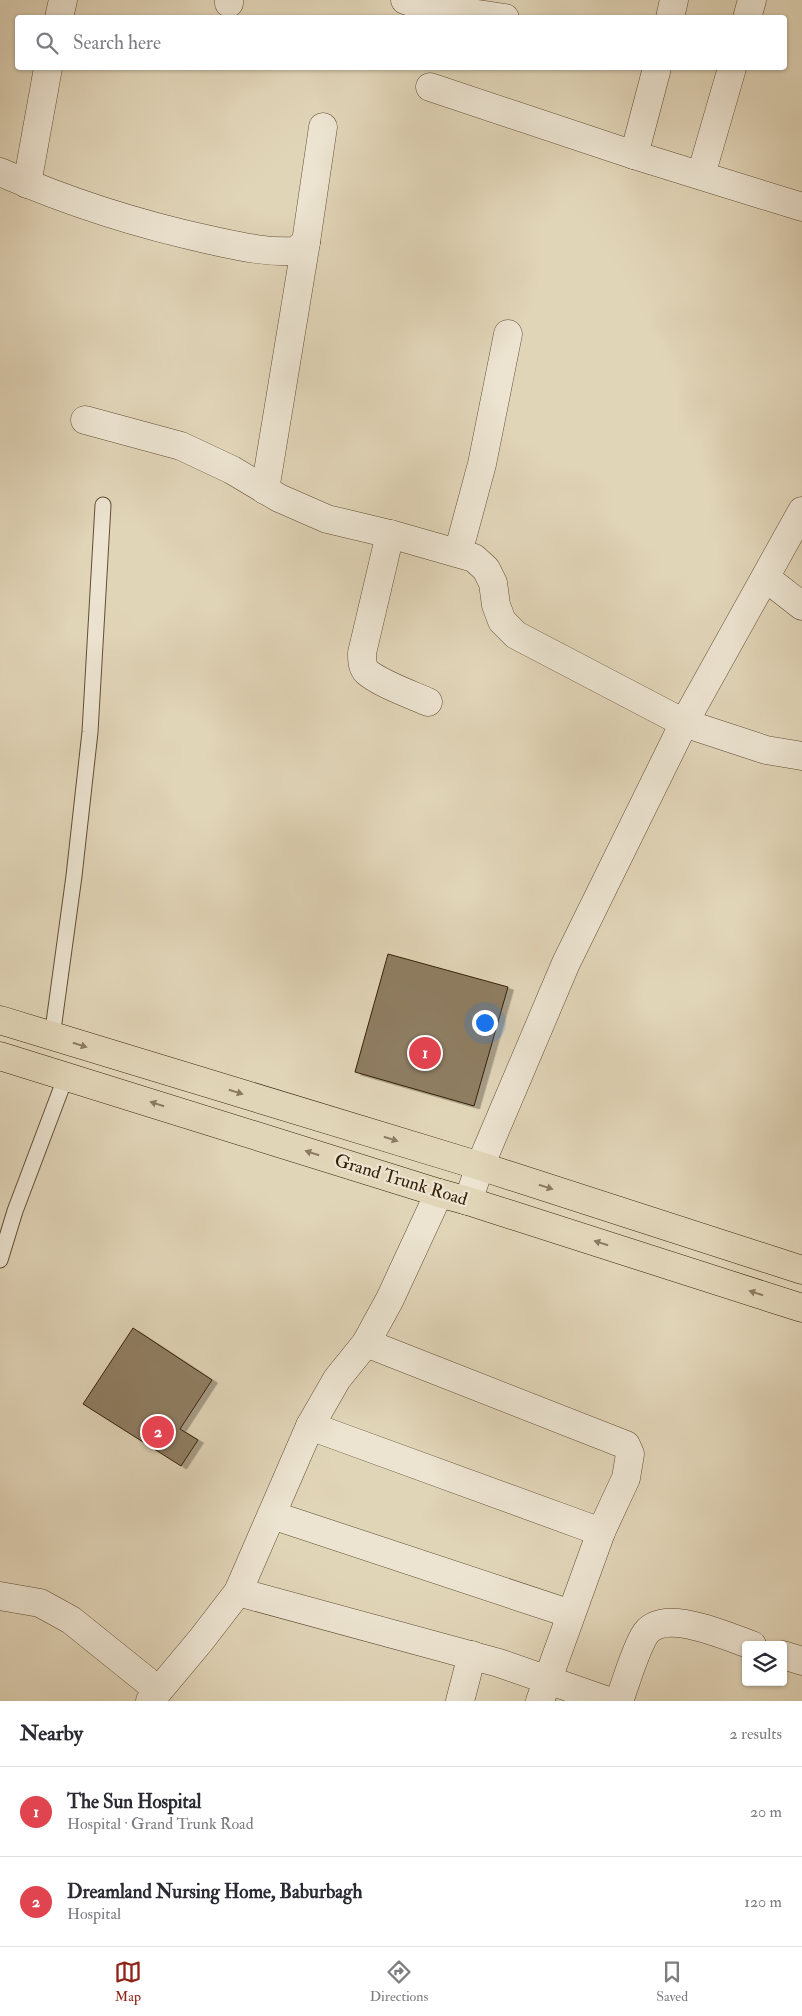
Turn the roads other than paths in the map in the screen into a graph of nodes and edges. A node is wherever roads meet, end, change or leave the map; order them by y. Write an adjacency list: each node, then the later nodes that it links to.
1 (63, 0): 5 (street)
2 (406, 0): 6 (street)
3 (674, 0): 7 (street)
4 (752, 0): 8 (street)
5 (60, 15)
6 (484, 15)
7 (671, 15)
8 (748, 15)
9 (48, 70): 17 (street)
10 (656, 70): 14 (street)
11 (731, 70): 16 (street)
12 (430, 87): 14 (street)
13 (323, 127): 19 (street)
14 (634, 155): 16 (street)
15 (0, 172): 17 (street)
16 (701, 176): 18 (street)
17 (27, 184): 19 (street)
18 (800, 203)
19 (306, 242): 22 (street)
20 (508, 334): 26 (street)
21 (85, 420): 22 (street)
22 (265, 490): 25 (street)
23 (103, 505): 33 (lane)
24 (802, 511): 27 (street)
25 (390, 534): 26 (street); 29 (street)
26 (458, 553): 30 (street)
27 (766, 578): 28 (street); 30 (street)
28 (802, 606)
29 (428, 702)
30 (684, 724): 31 (street); 36 (street)
31 (802, 756)
32 (0, 1020): 33 (main road, Grand Trunk Road)
33 (52, 1037): 36 (main road, Grand Trunk Road, one-way to 36)
34 (0, 1056): 35 (main road, Grand Trunk Road)
35 (66, 1076): 37 (main road, Grand Trunk Road, one-way to 35); 39 (lane)
36 (480, 1166): 38 (street); 40 (main road, Grand Trunk Road, one-way to 40)
37 (439, 1193): 38 (main road, Grand Trunk Road); 42 (street)
38 (468, 1201): 41 (main road, Grand Trunk Road, one-way to 38)
39 (0, 1260)
40 (802, 1270)
41 (802, 1308)
42 (366, 1343): 43 (street); 45 (street)
43 (310, 1426): 44 (street); 45 (street)
44 (272, 1515): 46 (street); 48 (street)
45 (602, 1532): 48 (street)
46 (238, 1592): 50 (street); 54 (street)
47 (0, 1596): 54 (street)
48 (571, 1614): 53 (street)
49 (742, 1642): 57 (street)
50 (472, 1655): 53 (street); 55 (street)
51 (787, 1656): 52 (street)
52 (802, 1661)
53 (543, 1690): 56 (street)
54 (154, 1696)
55 (460, 1701)
56 (608, 1701)
57 (619, 1701)

